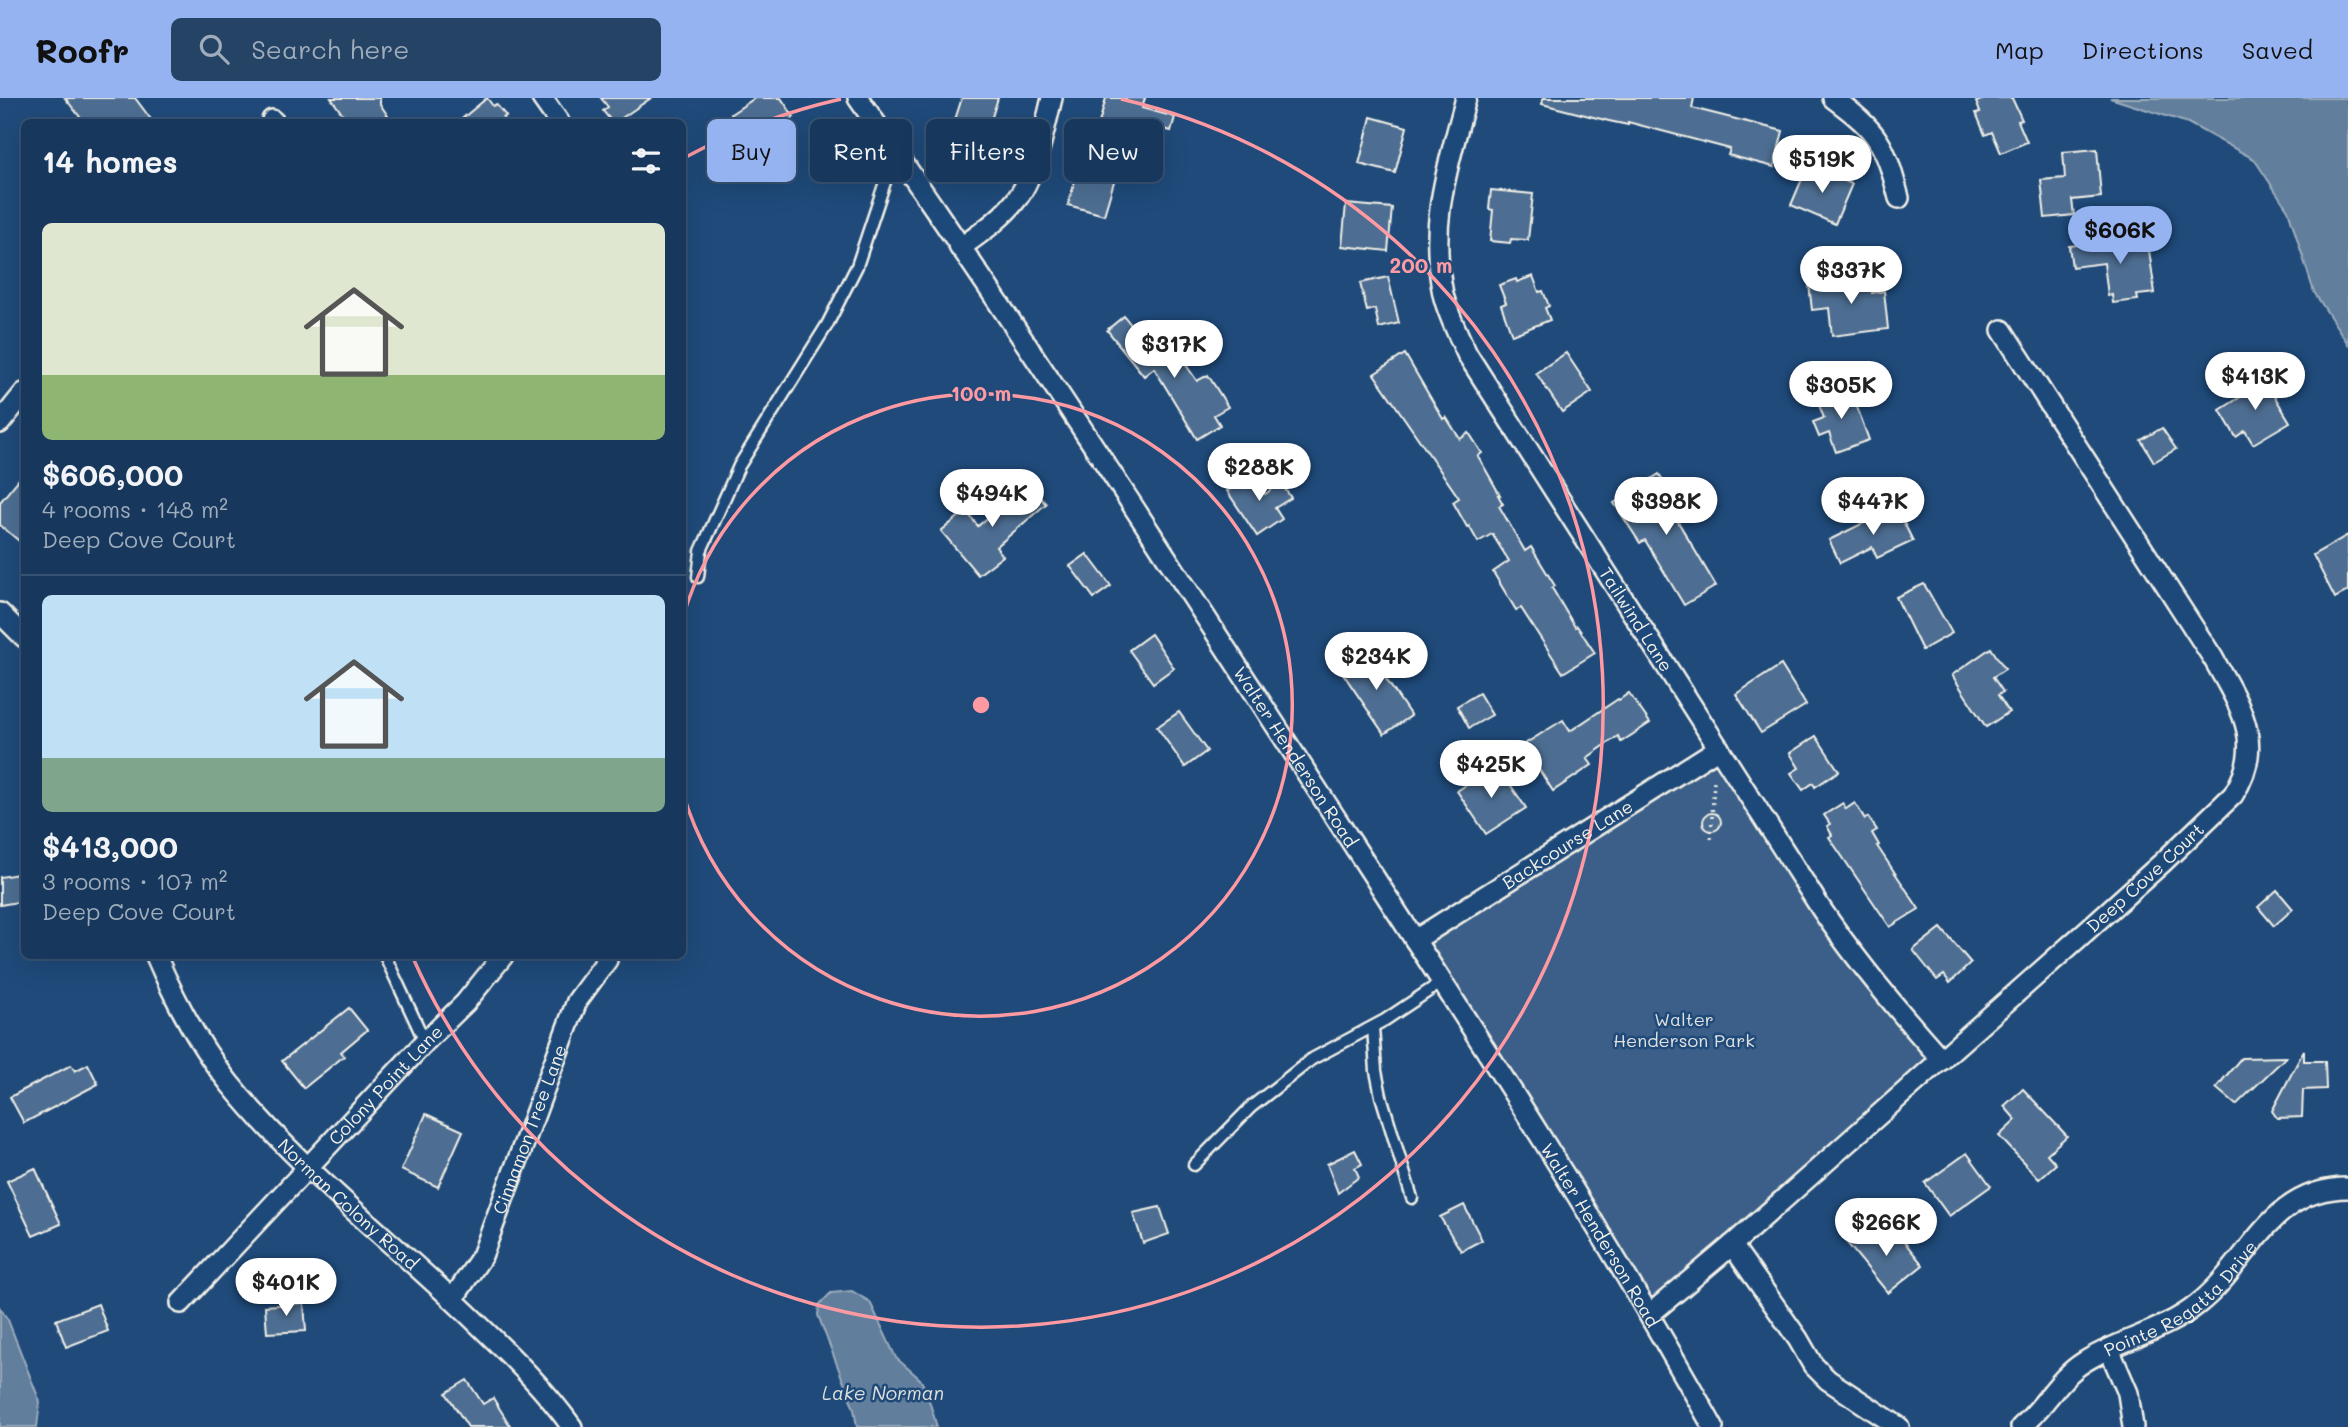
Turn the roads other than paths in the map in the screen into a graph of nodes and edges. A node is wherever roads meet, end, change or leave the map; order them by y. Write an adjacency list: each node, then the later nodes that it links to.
1 (542, 98): 6 (street)
2 (858, 98): 7 (street, Walter Henderson Road)
3 (1052, 98): 11 (street)
4 (1466, 98): 18 (street, Tailwind Lane)
5 (1833, 98): 10 (street)
6 (557, 119)
7 (872, 119)
8 (912, 177): 11 (street, Walter Henderson Road)
9 (885, 182): 15 (lane)
10 (1899, 198)
11 (960, 248): 19 (street, Walter Henderson Road)
12 (2002, 330): 27 (street, Deep Cove Court)
13 (21, 397): 14 (street)
14 (0, 423)
15 (698, 578)
16 (0, 613): 17 (street)
17 (21, 635)
18 (1719, 748): 19 (street, Backcourse Lane); 27 (street, Tailwind Lane)
19 (1415, 940): 24 (street, Walter Henderson Road)
20 (157, 959): 29 (street, Norman Colony Road)
21 (386, 959): 26 (lane)
22 (501, 959): 26 (street, Colony Point Lane)
23 (607, 960): 33 (street, Cinnamon Tree Lane)
24 (1442, 982): 25 (lane); 35 (street, Walter Henderson Road)
25 (1373, 1027): 28 (lane); 31 (lane)
26 (425, 1042): 29 (street, Colony Point Lane)
27 (1941, 1060): 32 (street, Deep Cove Court)
28 (1194, 1165)
29 (308, 1166): 33 (street, Norman Colony Road); 34 (street, Colony Point Lane)
30 (2348, 1188): 36 (street, Pointe Regatta Drive)
31 (1412, 1198)
32 (1732, 1245): 35 (street, Deep Cove Court); 39 (street)
33 (453, 1299): 37 (street, Norman Colony Road)
34 (181, 1303)
35 (1650, 1314): 38 (street, Walter Henderson Road)
36 (2109, 1349): 40 (street, Pointe Regatta Drive); 41 (street)
37 (572, 1427)
38 (1713, 1427)
39 (1899, 1427)
40 (2021, 1427)
41 (2133, 1427)

